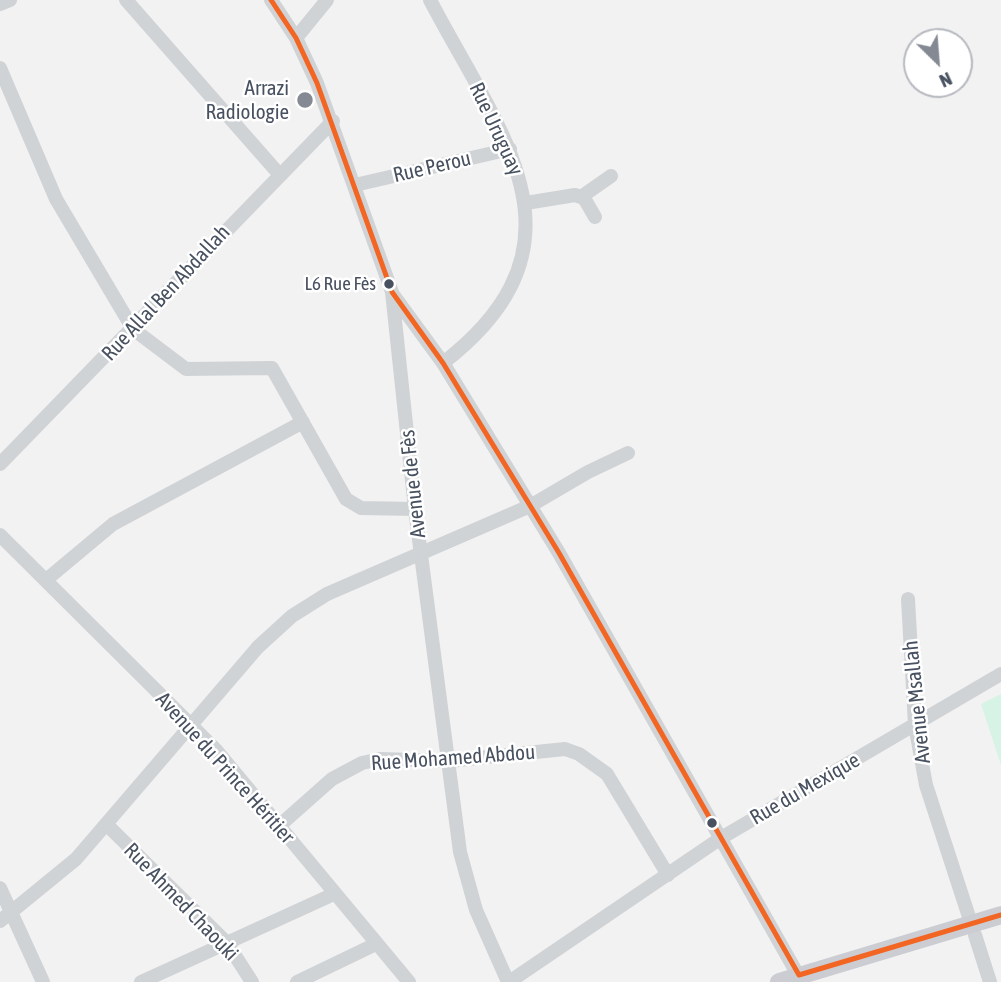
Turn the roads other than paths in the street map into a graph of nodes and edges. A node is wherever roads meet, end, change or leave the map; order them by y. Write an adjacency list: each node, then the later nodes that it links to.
1 (10, 0): 6 (street)
2 (127, 0): 11 (street)
3 (271, 0): 7 (street, Avenue de Fès)
4 (327, 0): 7 (street)
5 (430, 0): 10 (street, Rue Uruguay)
6 (0, 4)
7 (296, 38): 9 (street, Avenue de Fès)
8 (0, 68): 18 (street)
9 (333, 121): 11 (street, Rue Allal Ben Abdallah); 13 (street, Avenue de Fès)
10 (510, 149): 13 (street, Rue Perou); 15 (street, Rue Uruguay)
11 (279, 174): 18 (street, Rue Allal Ben Abdallah)
12 (611, 176): 14 (street)
13 (355, 185): 17 (street, Avenue de Fès)
14 (581, 197): 15 (street); 16 (street)
15 (526, 203): 19 (street, Rue Uruguay)
16 (595, 217)
17 (392, 292): 19 (street); 24 (street, Avenue de Fès)
18 (134, 328): 20 (street); 22 (street, Rue Allal Ben Abdallah)
19 (443, 363): 23 (street)
20 (303, 422): 24 (street); 27 (street)
21 (628, 453): 23 (street)
22 (0, 464)
23 (530, 506): 26 (street); 35 (street)
24 (415, 509): 26 (street, Avenue de Fès)
25 (0, 534): 27 (street, Avenue du Prince Héritier)
26 (421, 554): 31 (street); 32 (street, Avenue de Fès)
27 (46, 580): 31 (street, Avenue du Prince Héritier)
28 (908, 599): 30 (street, Avenue Msallah)
29 (1001, 674): 30 (street, Rue du Mexique)
30 (915, 725): 35 (street, Rue du Mexique); 42 (street, Avenue Msallah)
31 (192, 726): 33 (street); 34 (street, Avenue du Prince Héritier)
32 (449, 761): 34 (street, Rue Mohamed Abdou); 36 (street, Rue Mohamed Abdou); 51 (street, Avenue de Fès)
33 (106, 824): 40 (street); 43 (street, Rue Ahmed Chaouki)
34 (279, 826): 38 (street, Avenue du Prince Héritier)
35 (721, 838): 36 (street, Rue du Mexique); 45 (street)
36 (668, 875): 51 (street, Rue du Mexique)
37 (0, 888): 40 (street)
38 (334, 894): 43 (street); 44 (street, Avenue du Prince Héritier)
39 (1001, 915): 42 (main road)
40 (5, 917): 46 (street)
41 (1001, 928): 42 (main road)
42 (973, 929): 45 (main road); 53 (street, Avenue Msallah)
43 (227, 943): 47 (street); 48 (street, Rue Ahmed Chaouki)
44 (376, 944): 49 (street); 50 (street, Avenue du Prince Héritier)
45 (805, 980): 52 (main road)
46 (43, 982)
47 (141, 982)
48 (252, 982)
49 (297, 982)
50 (409, 982)
51 (508, 982)
52 (779, 982)
53 (990, 982)

